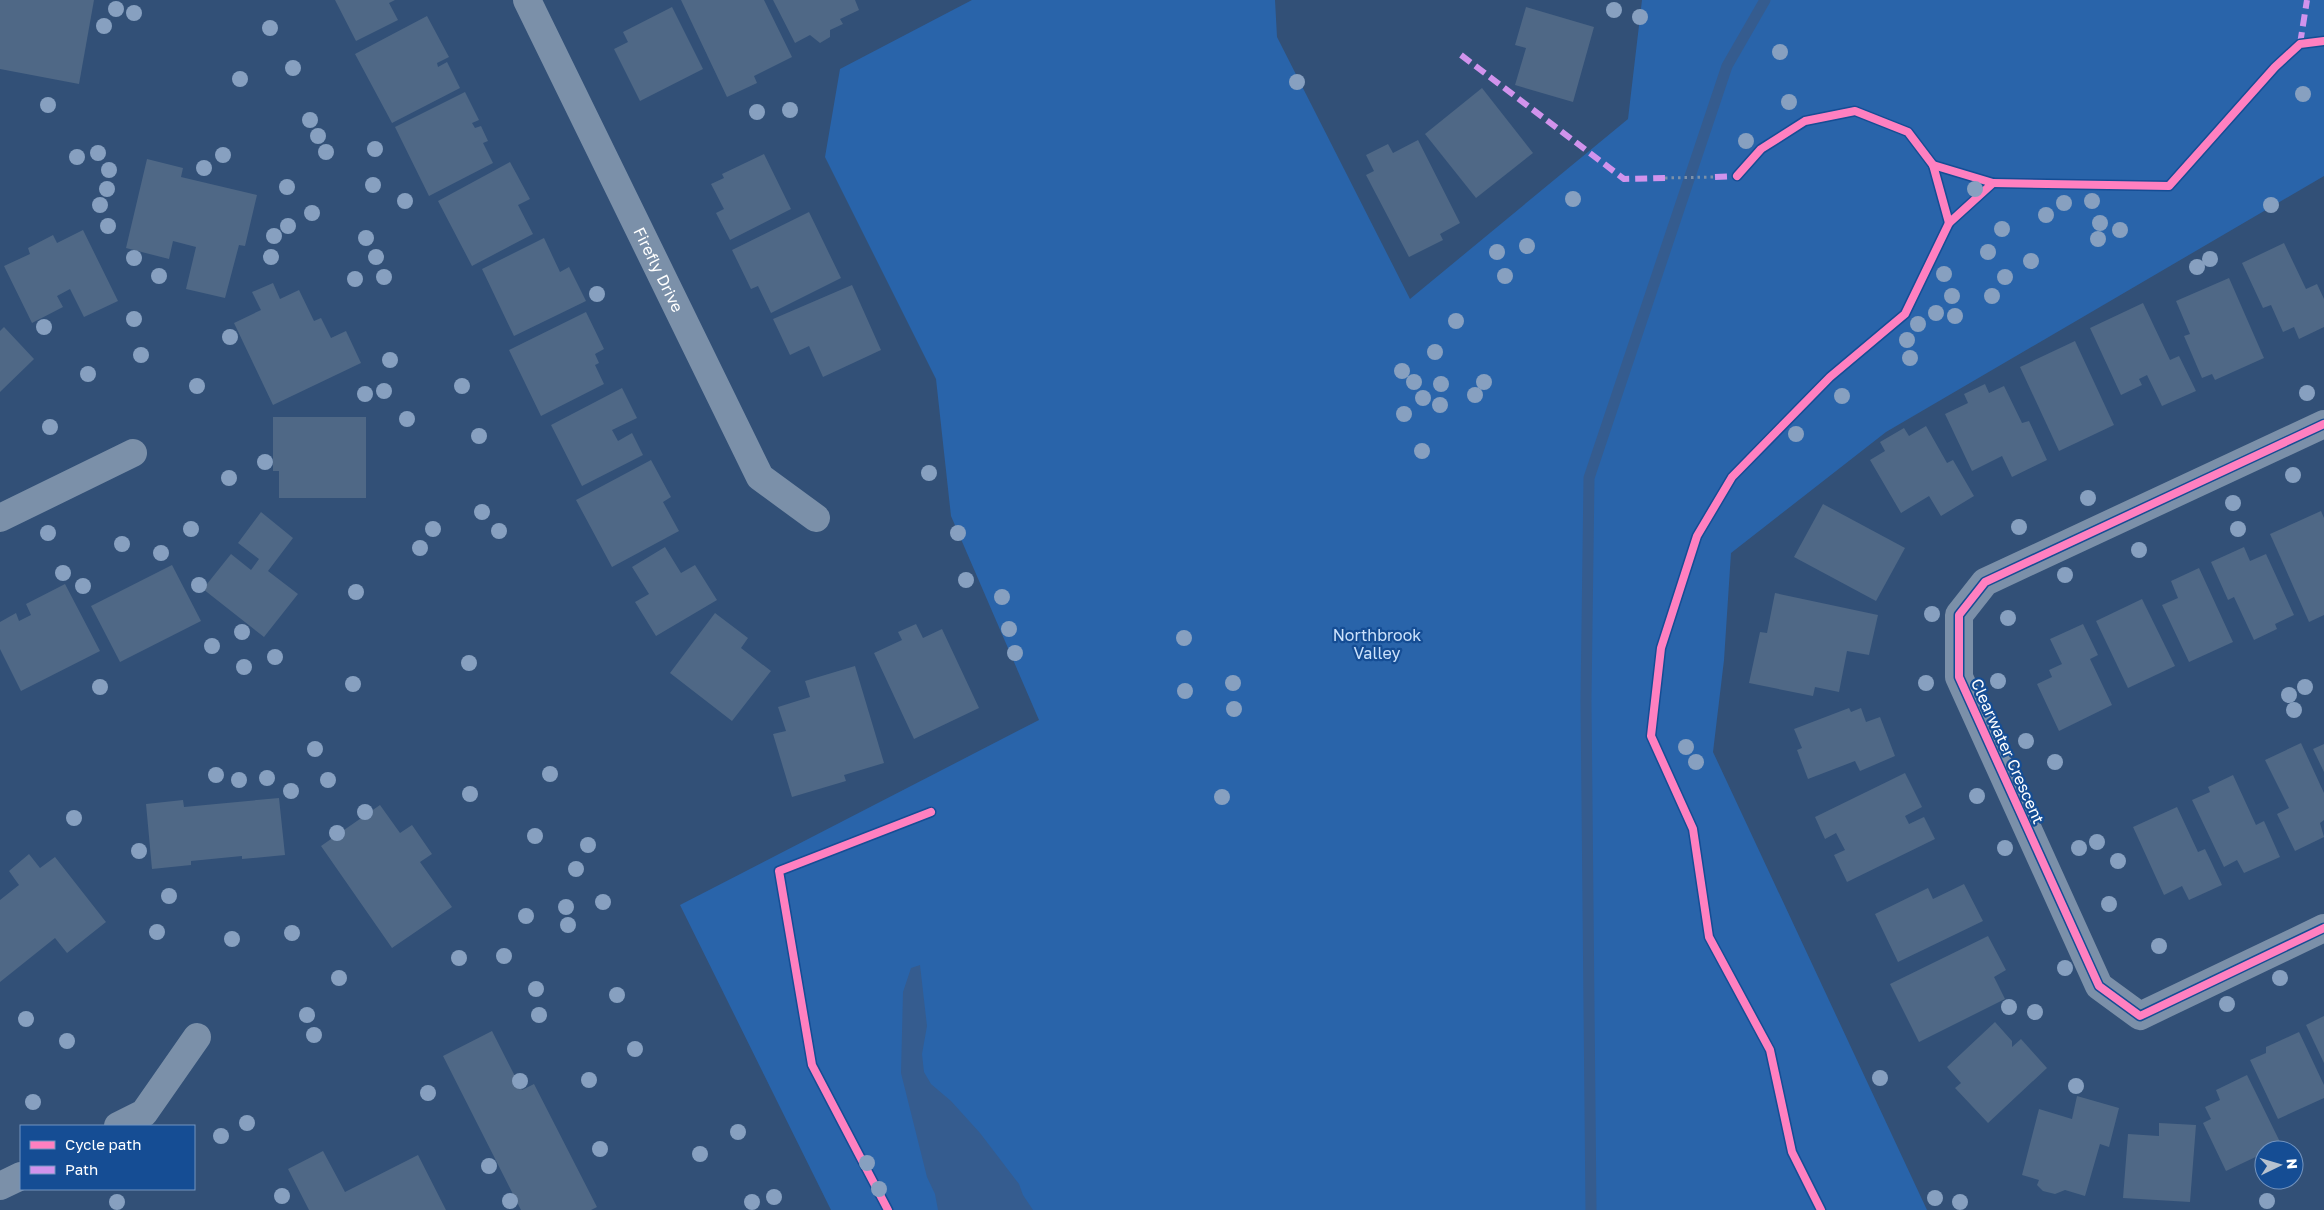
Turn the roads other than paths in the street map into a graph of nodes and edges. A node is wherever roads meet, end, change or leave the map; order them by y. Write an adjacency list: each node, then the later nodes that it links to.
1 (527, 0): 5 (street, Firefly Drive)
2 (2324, 424): 6 (street, Clearwater Crescent)
3 (133, 452): 4 (street)
4 (0, 518)
5 (816, 518)
6 (2324, 928)
7 (197, 1037): 8 (street)
8 (120, 1125)
9 (20, 1176): 10 (street)
10 (0, 1186)

